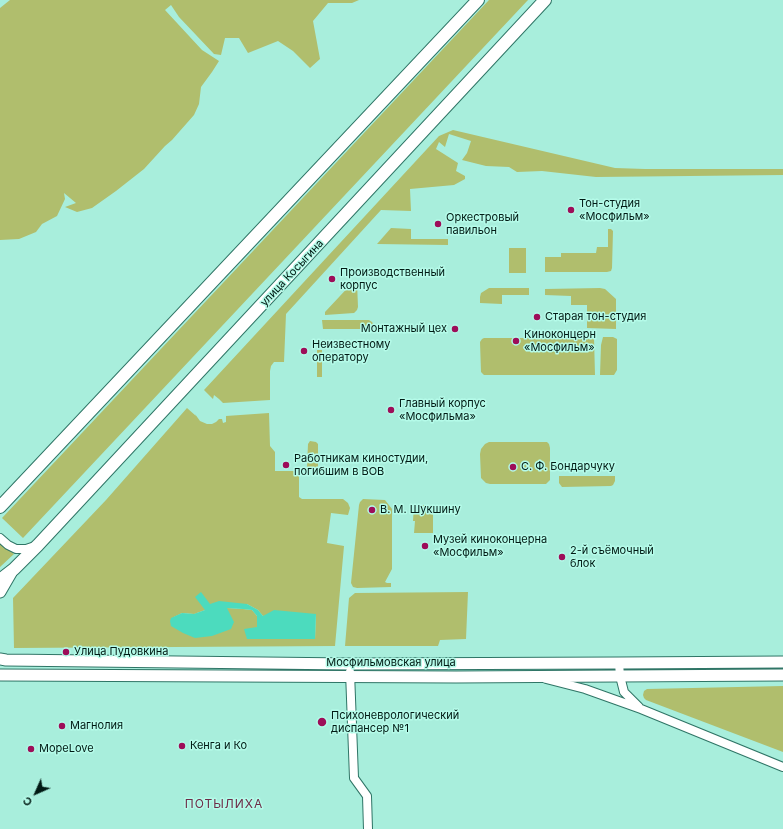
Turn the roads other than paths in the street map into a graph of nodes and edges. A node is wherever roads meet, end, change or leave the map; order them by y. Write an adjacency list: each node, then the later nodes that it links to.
1 (478, 0): 3 (main road)
2 (545, 0): 5 (main road, улица Косыгина)
3 (0, 507)
4 (0, 538): 5 (street)
5 (38, 545): 6 (main road, улица Косыгина)
6 (14, 569): 7 (main road, улица Косыгина); 8 (main road)
7 (0, 580)
8 (0, 592)
9 (0, 659): 12 (main road, Мосфильмовская улица)
10 (783, 662): 11 (main road, Мосфильмовская улица)
11 (619, 663): 12 (main road, Мосфильмовская улица); 16 (street)
12 (350, 664): 14 (street)
13 (0, 676): 14 (main road, Мосфильмовская улица)
14 (350, 676): 15 (main road, Мосфильмовская улица); 20 (street)
15 (535, 676): 16 (main road, Мосфильмовская улица); 18 (street)
16 (620, 676): 17 (main road, Мосфильмовская улица); 18 (street)
17 (783, 676)
18 (641, 709): 19 (street)
19 (783, 767)
20 (368, 829)

